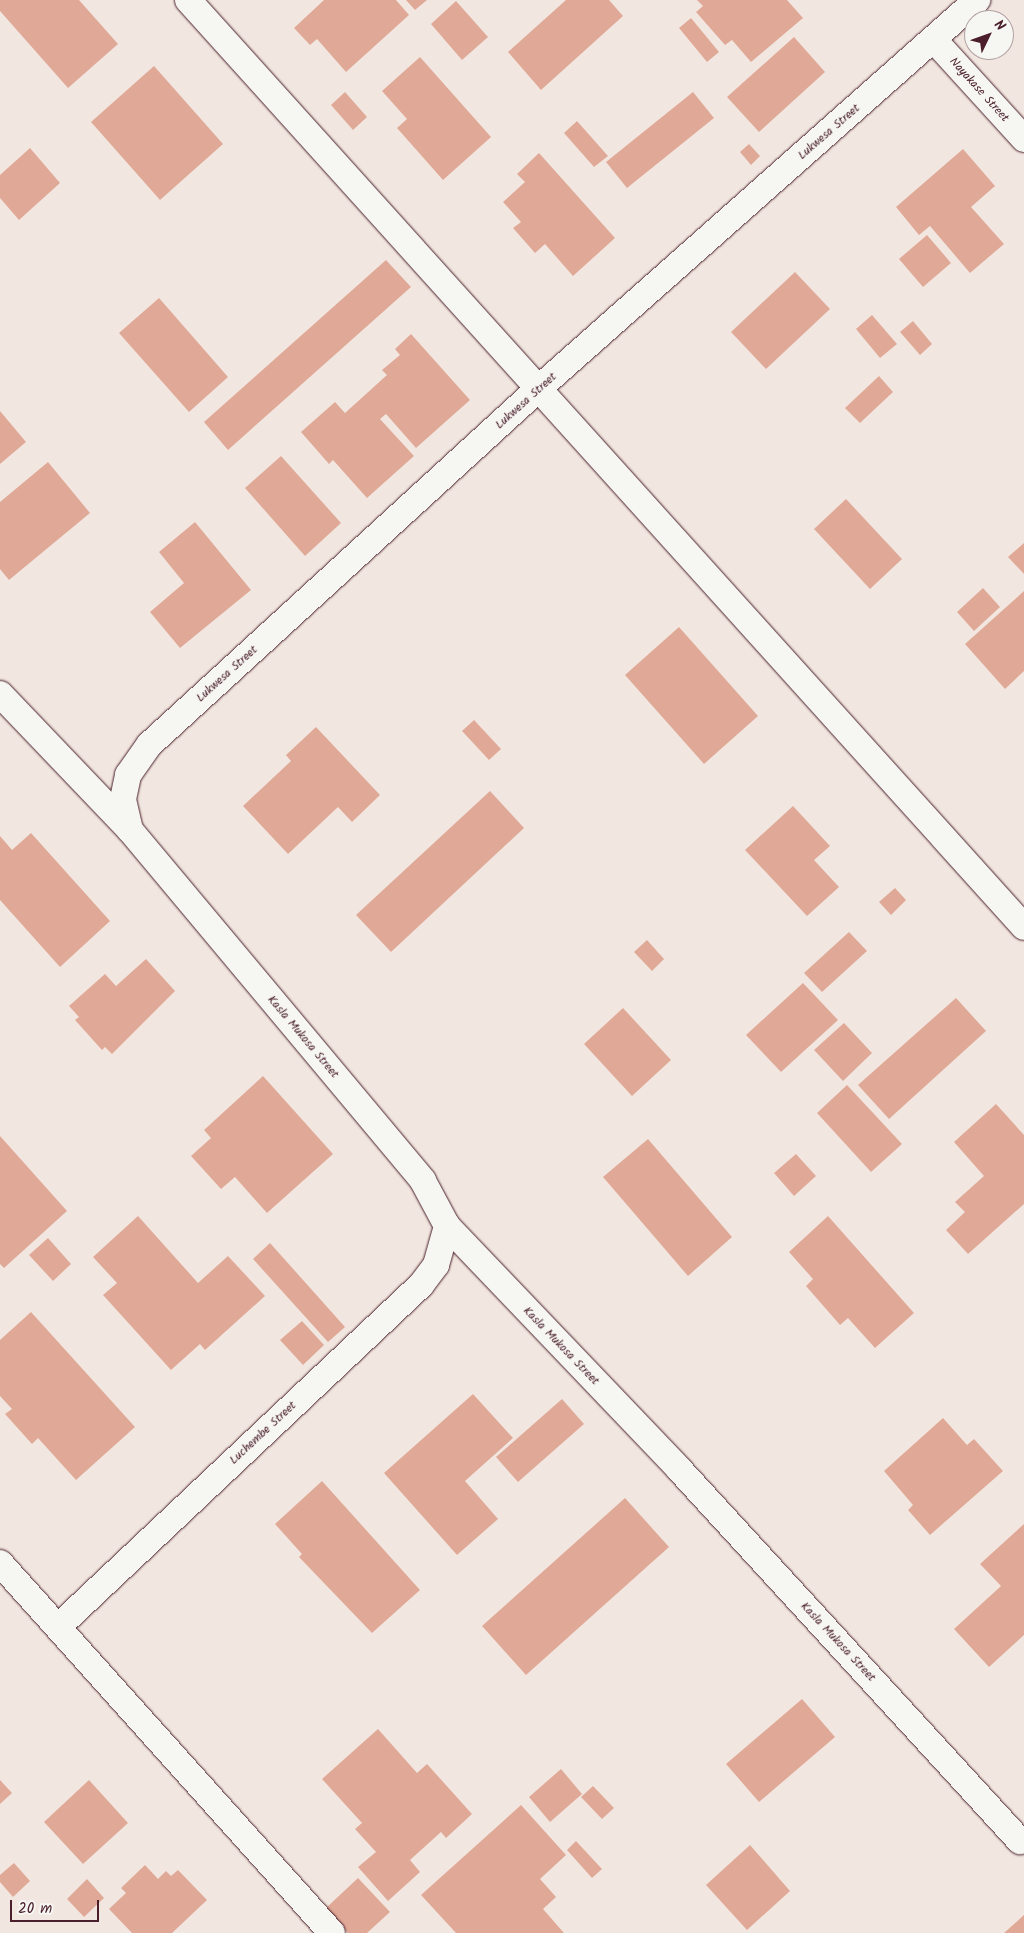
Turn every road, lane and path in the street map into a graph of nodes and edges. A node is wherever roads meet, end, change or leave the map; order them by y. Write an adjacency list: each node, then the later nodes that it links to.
1 (188, 0): 5 (street)
2 (977, 0): 3 (street, Lukwesa Street)
3 (934, 40): 4 (street, Nayakase Street); 5 (street, Lukwesa Street)
4 (1024, 139)
5 (538, 389): 7 (street, Lukwesa Street); 8 (street)
6 (0, 694): 7 (street, Kasla Mukosa Street)
7 (130, 830): 9 (street, Kasla Mukosa Street)
8 (1024, 927)
9 (447, 1226): 11 (street, Luchembe Street); 12 (street, Kasla Mukosa Street)
10 (0, 1563): 11 (street)
11 (58, 1627): 13 (street)
12 (1020, 1841)
13 (332, 1933)

